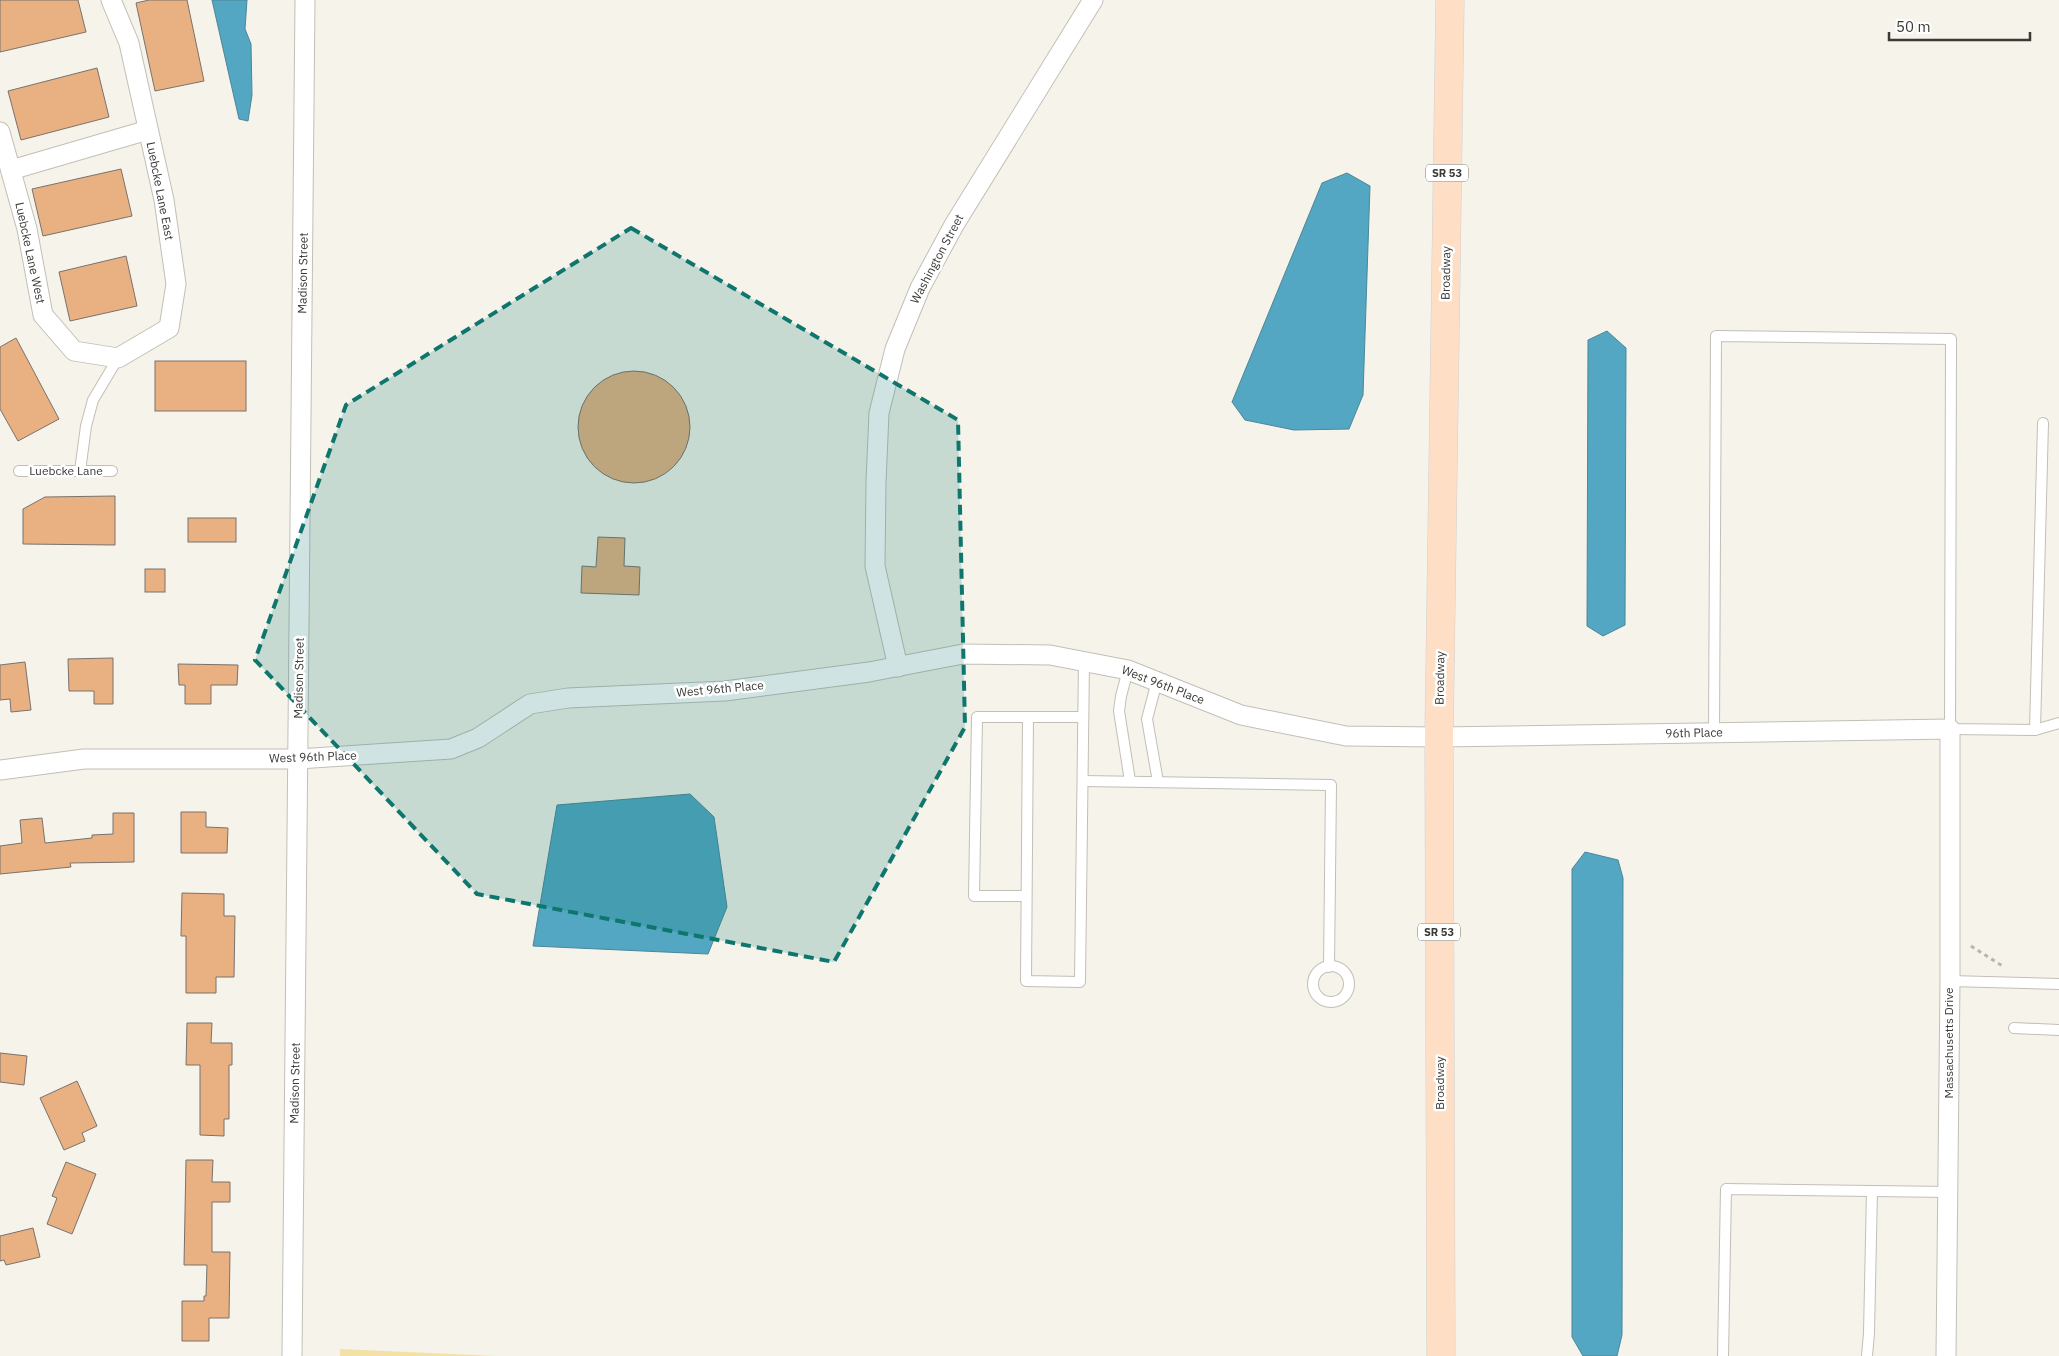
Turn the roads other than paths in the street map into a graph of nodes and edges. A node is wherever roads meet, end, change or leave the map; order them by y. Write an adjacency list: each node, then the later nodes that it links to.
1 (111, 0): 5 (street, Luebcke Lane East)
2 (305, 0): 24 (street, Madison Street)
3 (1092, 0): 14 (street, Washington Street)
4 (1450, 0): 23 (main road, Broadway / SR 53)
5 (148, 130): 7 (street); 8 (street, Luebcke Lane East)
6 (0, 132): 7 (street, Luebcke Lane West)
7 (10, 170): 8 (street, Luebcke Lane West)
8 (118, 358): 12 (lane)
9 (2043, 424): 21 (lane)
10 (19, 471): 12 (lane, Luebcke Lane)
11 (112, 471): 12 (lane, Luebcke Lane)
12 (80, 472)
13 (1084, 661): 14 (street, West 96th Place); 15 (street, West 96th Place); 18 (lane)
14 (898, 667): 24 (street, West 96th Place)
15 (1128, 670): 16 (street, West 96th Place); 27 (lane)
16 (1157, 681): 23 (street, West 96th Place); 28 (lane)
17 (1028, 717): 18 (lane); 29 (lane); 29 (lane)
18 (1084, 717): 26 (lane)
19 (2059, 723): 21 (lane)
20 (1950, 729): 21 (lane); 22 (street, 96th Place); 22 (lane); 31 (street, Massachusetts Drive)
21 (2035, 730)
22 (1714, 733): 23 (street, 96th Place)
23 (1439, 737): 38 (main road, Broadway / SR 53)
24 (298, 759): 25 (street, West 96th Place); 37 (street, Madison Street)
25 (0, 770)
26 (1083, 780): 27 (lane); 29 (lane)
27 (1130, 781): 28 (lane)
28 (1158, 782): 30 (lane)
29 (1026, 896)
30 (1329, 967)
31 (1950, 981): 32 (lane); 36 (street, Massachusetts Drive)
32 (2059, 984)
33 (2014, 1028): 34 (lane)
34 (2059, 1030)
35 (1872, 1191): 36 (lane); 39 (lane); 40 (lane)
36 (1948, 1192): 41 (street, Massachusetts Drive)
37 (292, 1356)
38 (1442, 1356)
39 (1723, 1356)
40 (1867, 1356)
41 (1946, 1356)

